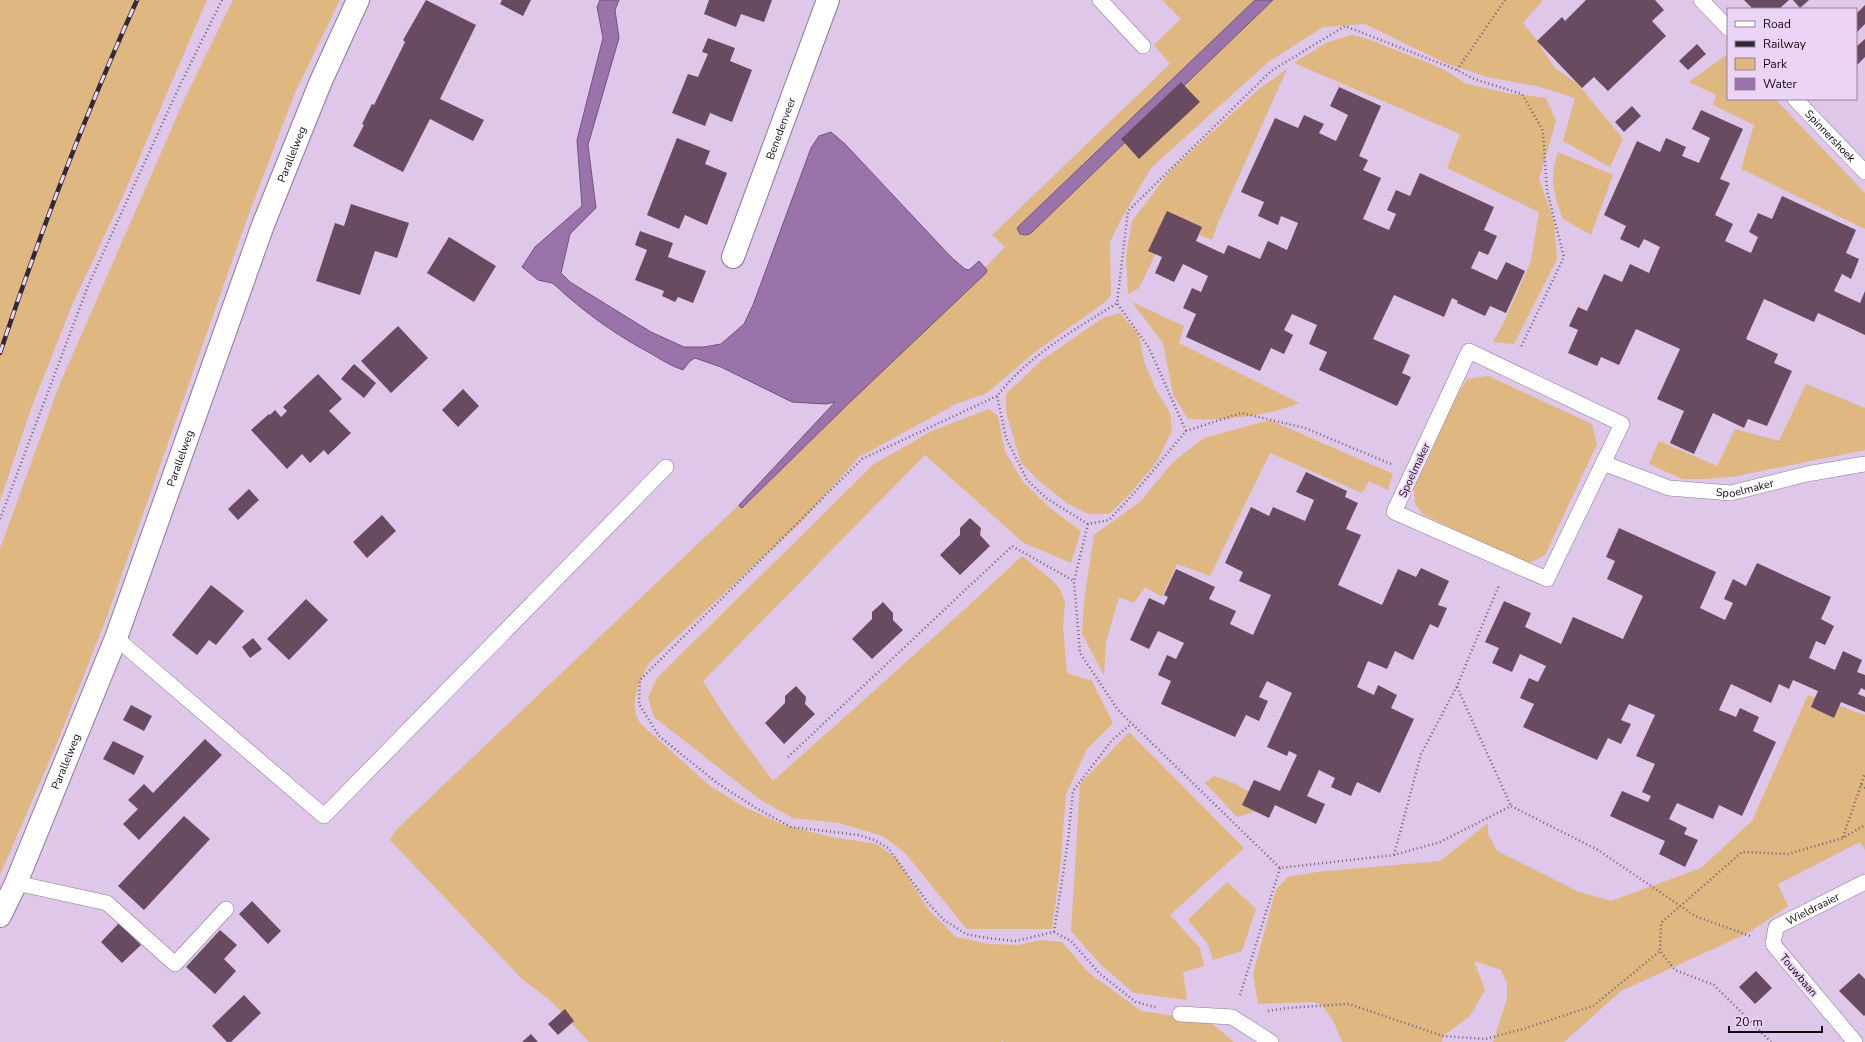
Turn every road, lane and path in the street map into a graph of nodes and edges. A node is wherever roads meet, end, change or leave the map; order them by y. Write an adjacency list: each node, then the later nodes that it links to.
1 (222, 0): 21 (path)
2 (358, 0): 25 (street, Parallelweg)
3 (828, 0): 12 (street, Benedenveer)
4 (1100, 0): 8 (lane)
5 (1505, 0): 9 (path)
6 (1701, 0): 7 (lane)
7 (1727, 27)
8 (1142, 46)
9 (1457, 70): 13 (path); 14 (path)
10 (1796, 100): 11 (lane, Spinnershoek)
11 (1865, 172)
12 (733, 257)
13 (1117, 303): 15 (path); 16 (path)
14 (1509, 371): 17 (lane, Spoelmaker); 20 (lane, Spoelmaker)
15 (997, 396): 22 (path); 42 (path)
16 (1186, 431): 20 (path); 22 (path)
17 (1603, 463): 18 (lane, Spoelmaker); 23 (lane, Spoelmaker)
18 (1865, 464)
19 (666, 466): 25 (lane)
20 (1412, 474): 23 (lane, Spoelmaker)
21 (0, 519)
22 (1088, 524): 24 (path)
23 (1508, 564): 26 (path)
24 (1074, 581): 27 (path); 28 (path)
25 (116, 638): 38 (street, Parallelweg)
26 (1457, 686): 32 (path); 35 (path)
27 (1131, 724): 36 (path); 42 (path)
28 (788, 757)
29 (1865, 773): 30 (path)
30 (1861, 785): 31 (path); 34 (path)
31 (1865, 788)
32 (1511, 806): 35 (path); 39 (path)
33 (1865, 825): 34 (path)
34 (1843, 838): 39 (path)
35 (1394, 855): 36 (path)
36 (1280, 868): 46 (path)
37 (1865, 882): 43 (lane, Wieldraaier)
38 (16, 883): 40 (lane); 41 (street, Parallelweg)
39 (1681, 906): 43 (path); 44 (path)
40 (226, 909)
41 (0, 916)
42 (1054, 932): 45 (path)
43 (1773, 944): 49 (lane, Touwbaan)
44 (1660, 950): 46 (path); 48 (path)
45 (1180, 1014): 46 (lane)
46 (1232, 1017): 47 (lane)
47 (1272, 1042)
48 (1771, 1042)
49 (1855, 1042)

